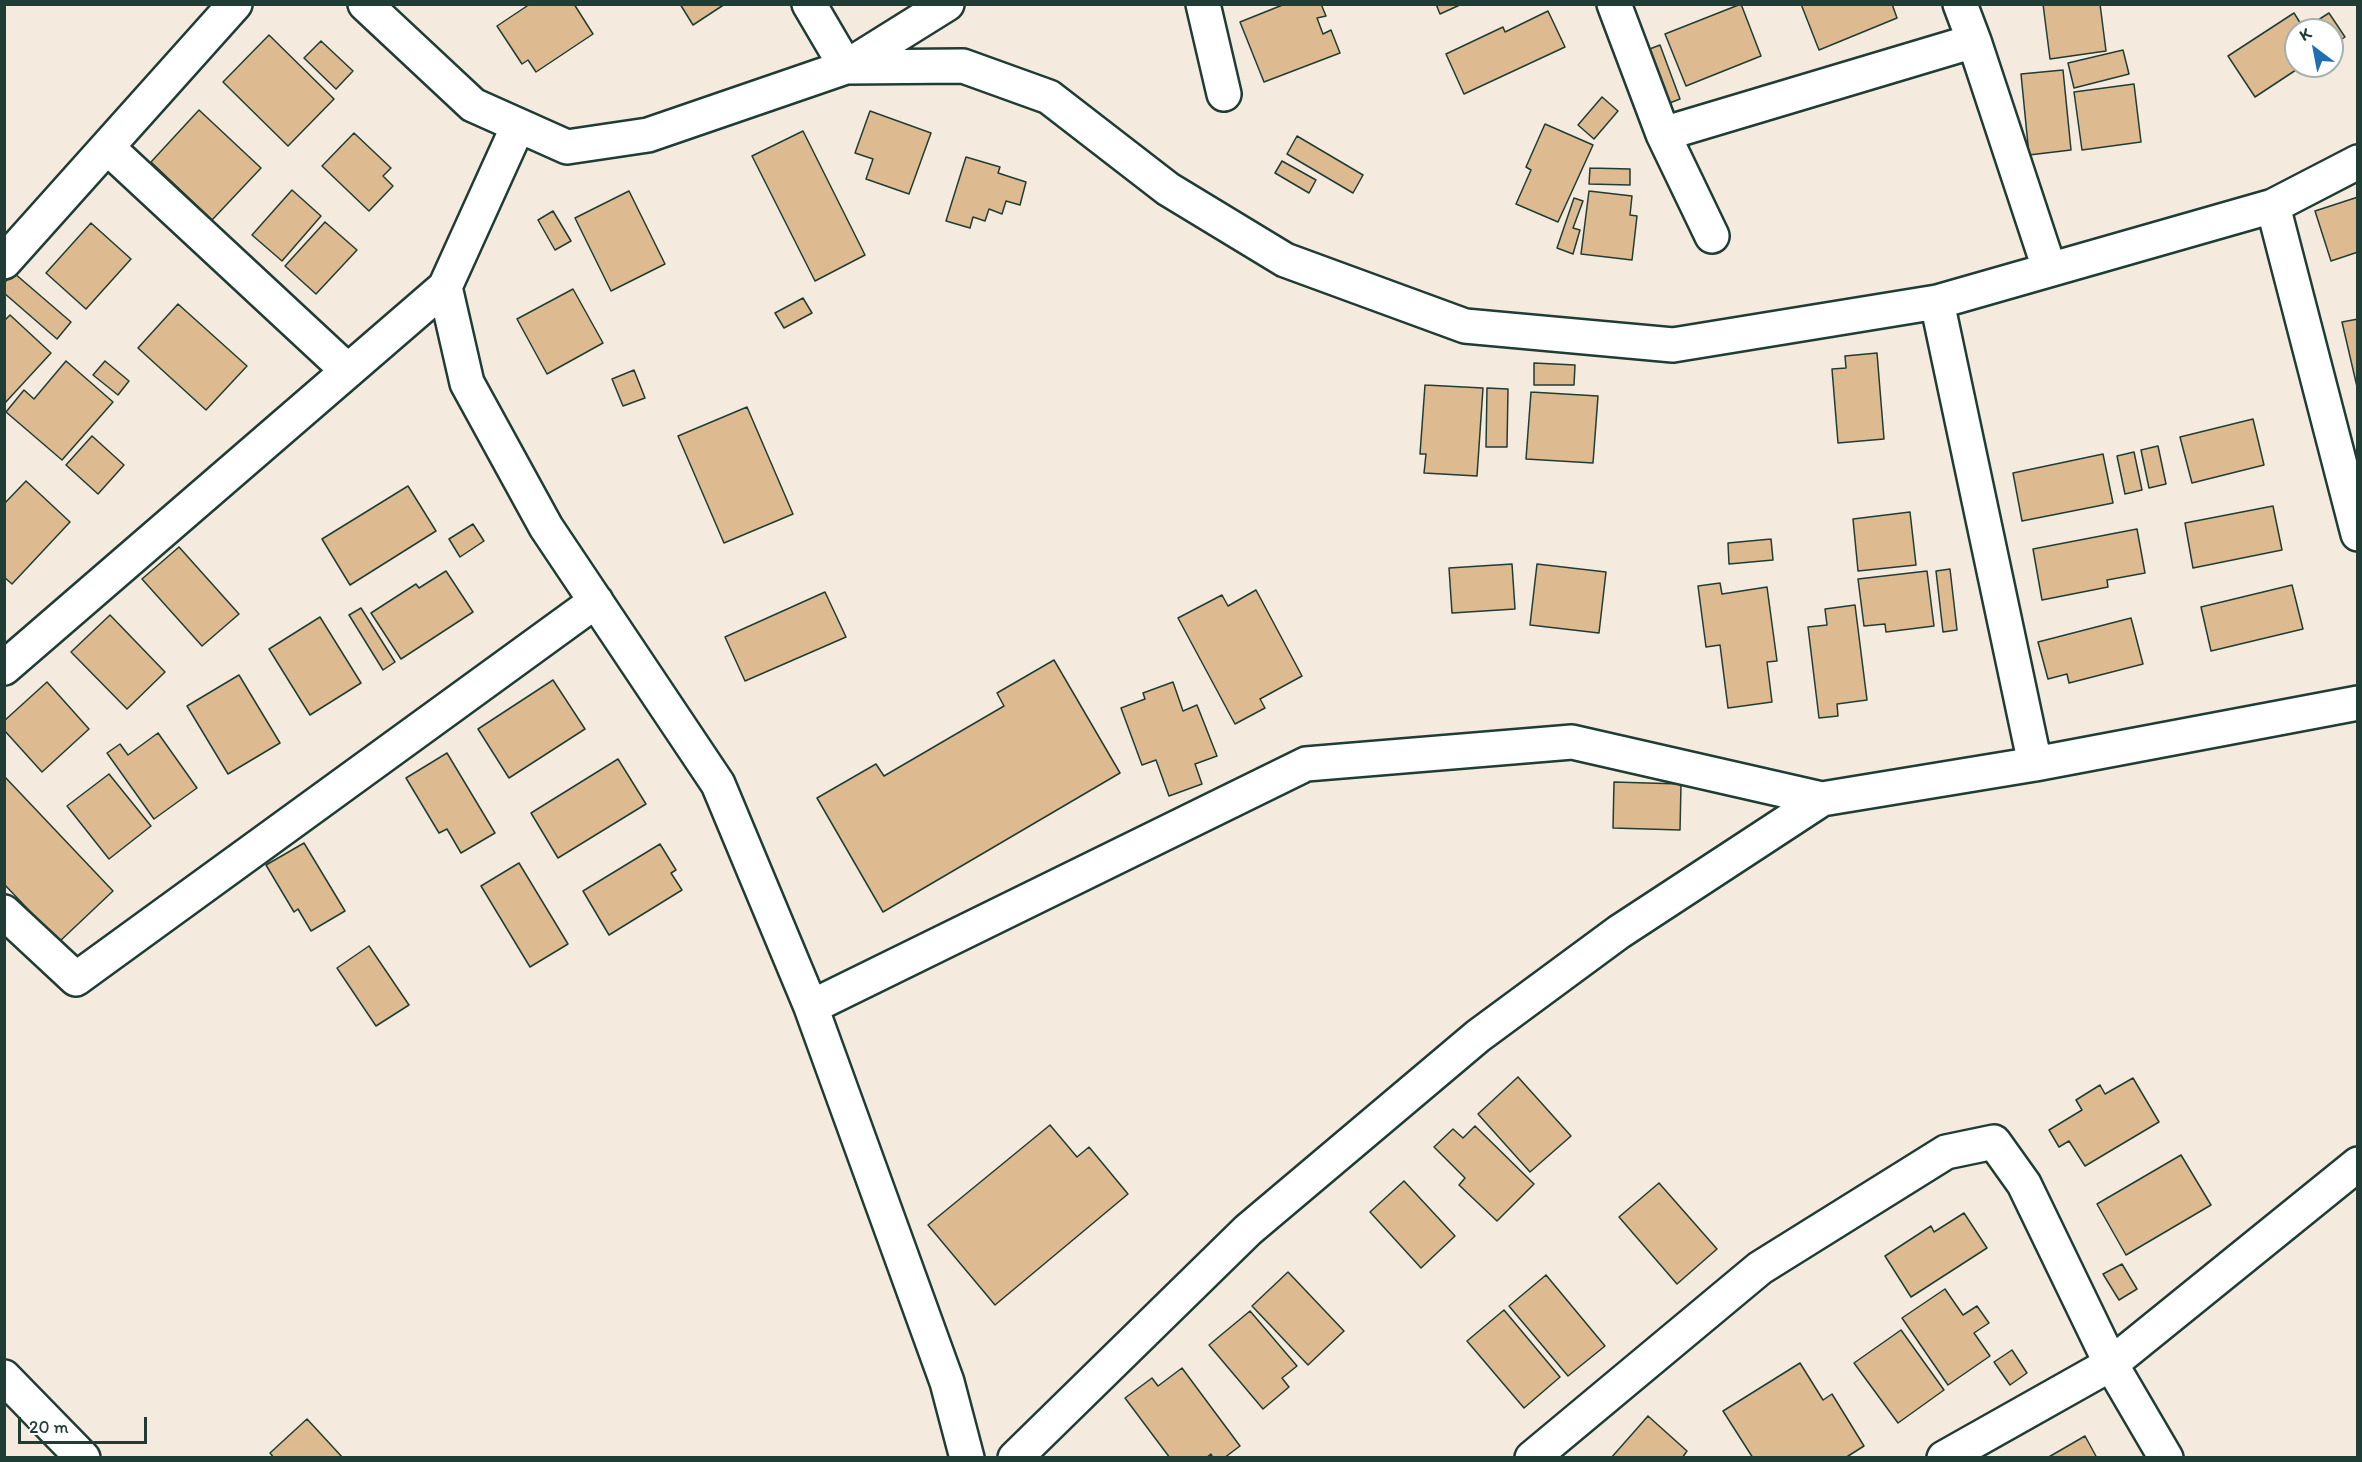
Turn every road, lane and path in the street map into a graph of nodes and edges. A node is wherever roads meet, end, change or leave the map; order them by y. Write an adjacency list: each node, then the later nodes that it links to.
1 (235, 4): 13 (street)
2 (365, 4): 11 (street)
3 (809, 4): 9 (street)
4 (947, 4): 9 (street)
5 (1203, 4): 10 (street)
6 (1614, 4): 12 (street)
7 (1960, 4): 8 (street)
8 (1974, 41): 12 (street); 18 (street)
9 (846, 67): 11 (street); 20 (street)
10 (1224, 94)
11 (518, 126): 19 (street)
12 (1664, 134): 16 (street)
13 (107, 147): 17 (street); 21 (street)
14 (2358, 162): 15 (street)
15 (2273, 206): 18 (street); 22 (street)
16 (1712, 236)
17 (4, 262)
18 (2049, 268): 20 (street)
19 (445, 287): 21 (street); 24 (street)
20 (1937, 302): 27 (street)
21 (348, 371): 25 (street)
22 (2352, 491): 23 (street)
23 (2358, 534)
24 (596, 601): 29 (street); 30 (street)
25 (4, 668)
26 (2358, 703): 27 (street)
27 (2035, 764): 28 (street)
28 (1822, 799): 30 (street); 36 (street)
29 (4, 912)
30 (811, 1007): 35 (street)
31 (2358, 1164): 32 (street)
32 (2110, 1364): 37 (street); 38 (street); 39 (street)
33 (4, 1377): 34 (street)
34 (84, 1458)
35 (967, 1458)
36 (1015, 1458)
37 (1532, 1458)
38 (1944, 1458)
39 (2166, 1458)

